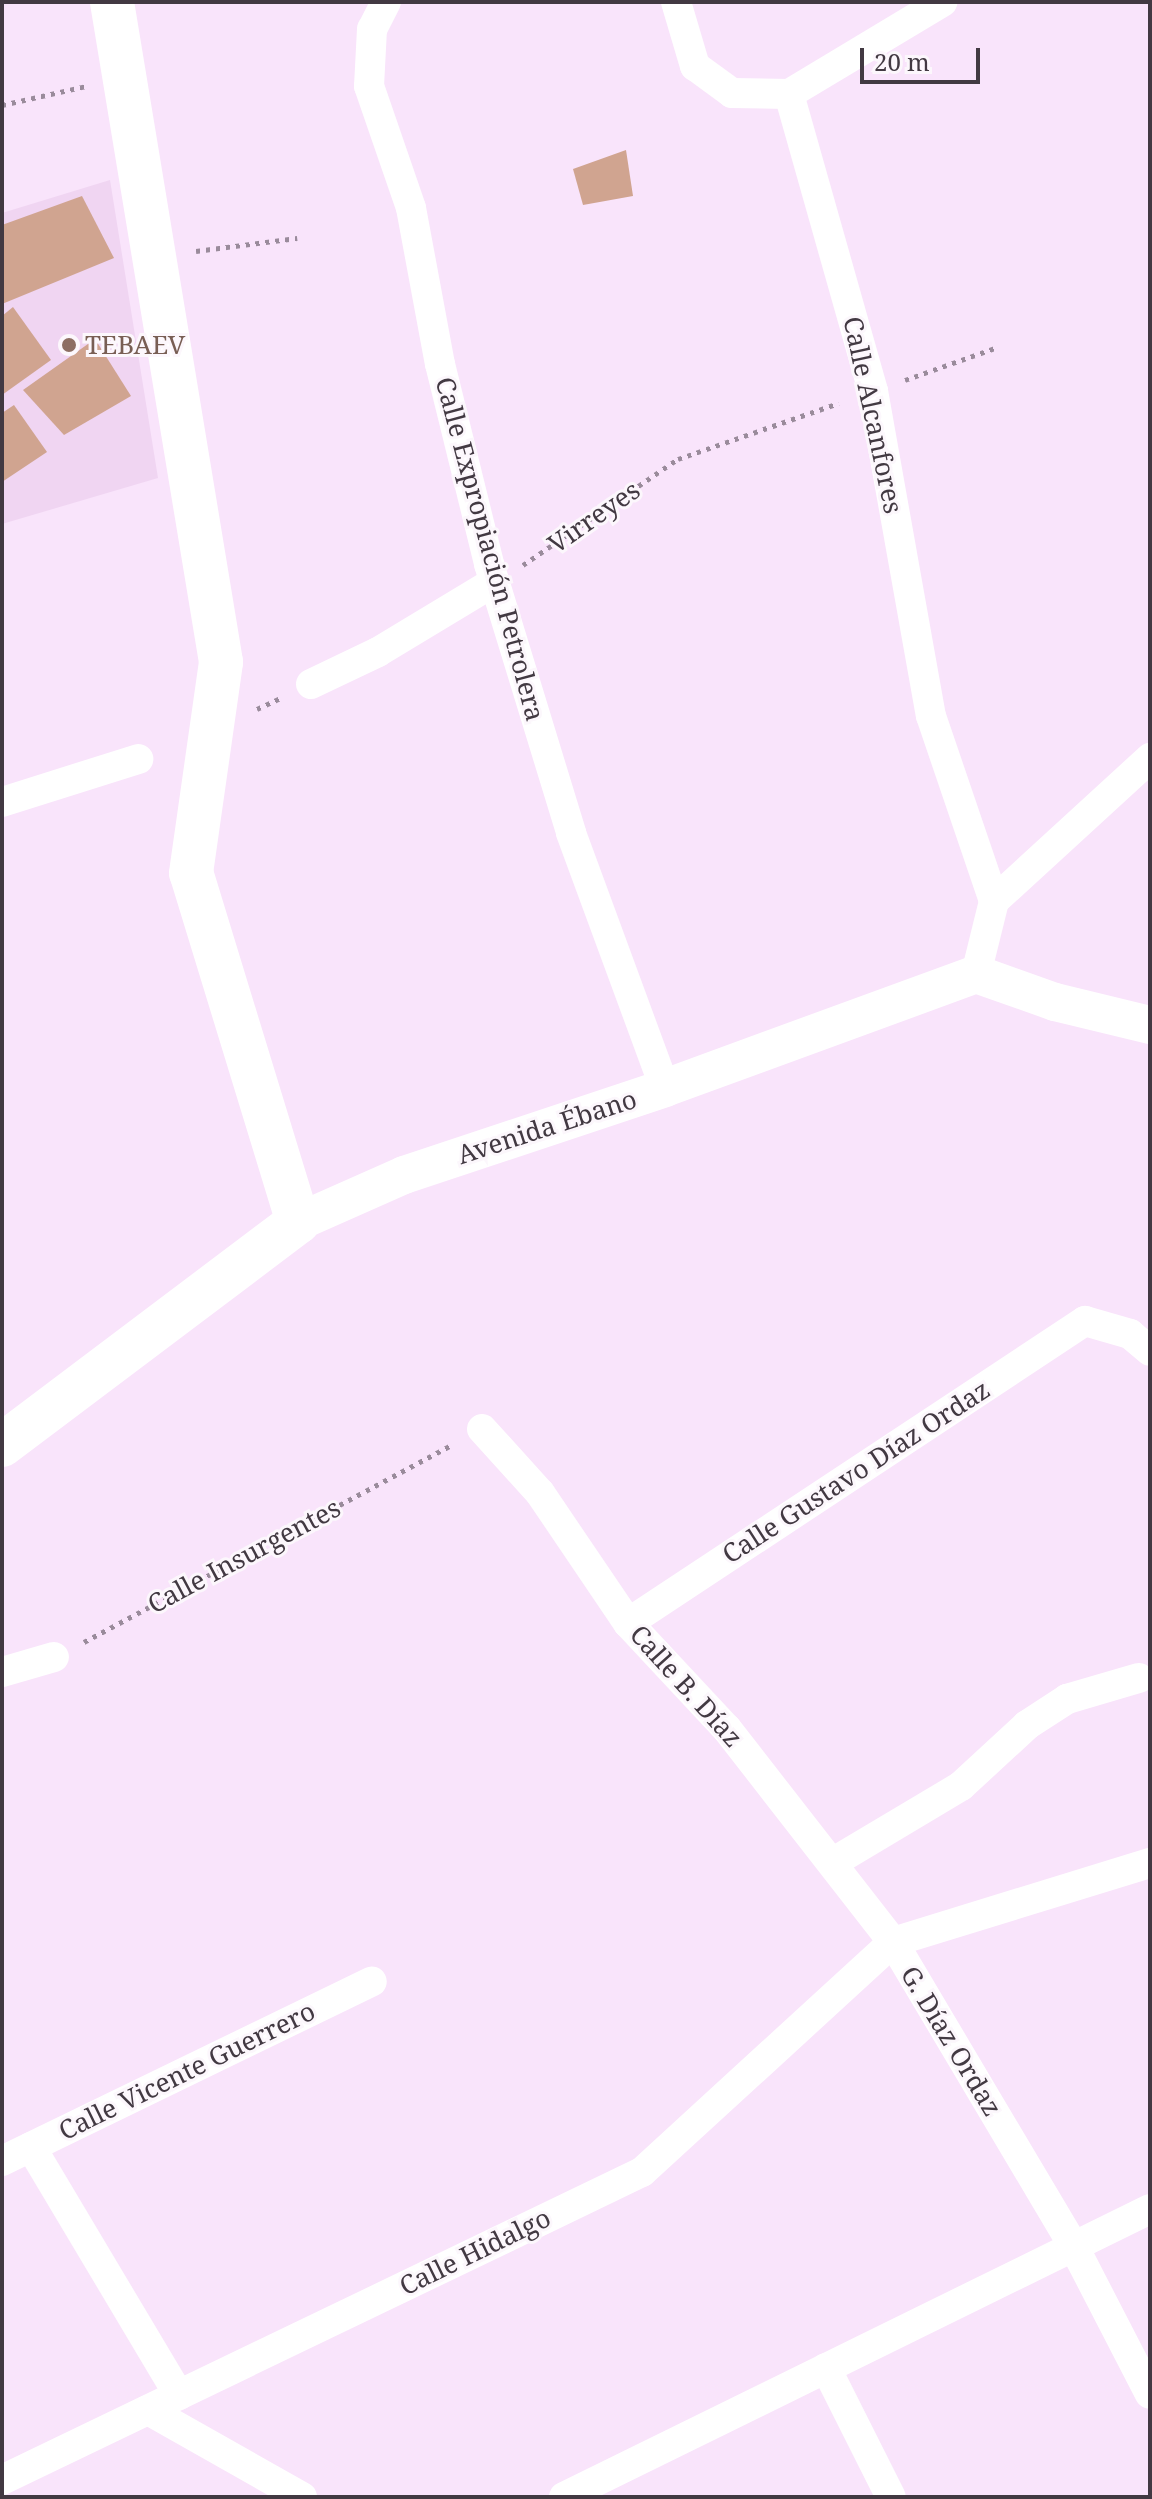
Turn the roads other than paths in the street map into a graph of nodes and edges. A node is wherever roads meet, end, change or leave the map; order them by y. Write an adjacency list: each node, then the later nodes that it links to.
1 (112, 2): 15 (main road)
2 (386, 2): 6 (street, Calle Expropiación Petrolera)
3 (676, 2): 5 (street)
4 (942, 2): 5 (street)
5 (789, 94): 11 (street, Calle Alcanfores)
6 (494, 582): 7 (street); 14 (street, Calle Expropiación Petrolera)
7 (311, 684)
8 (1150, 758): 11 (street)
9 (138, 759): 10 (street)
10 (2, 802)
11 (994, 901): 12 (street)
12 (976, 974): 13 (street); 14 (street, Avenida Ébano)
13 (1150, 1025)
14 (665, 1088): 15 (street, Avenida Ébano)
15 (298, 1222): 18 (main road, Avenida Ébano)
16 (1150, 1351): 19 (street, Calle Gustavo Díaz Ordaz)
17 (482, 1429): 19 (street, Calle B. Díaz)
18 (3, 1439)
19 (628, 1623): 23 (street, Calle B. Díaz)
20 (54, 1657): 21 (street)
21 (2, 1672)
22 (1139, 1678): 23 (street)
23 (832, 1863): 25 (street, Calle B. Díaz)
24 (1150, 1863): 25 (street, G. Díaz Ordaz)
25 (893, 1942): 30 (street, G. Díaz Ordaz); 33 (street, Calle Hidalgo)
26 (372, 1981): 27 (street, Calle Vicente Guerrero)
27 (31, 2147): 28 (street, Calle Vicente Guerrero); 33 (street)
28 (2, 2161)
29 (1150, 2209): 30 (street)
30 (1074, 2247): 31 (street); 32 (street, G. Díaz Ordaz)
31 (826, 2368): 37 (street); 38 (street)
32 (1150, 2394)
33 (179, 2395): 34 (street, Calle Hidalgo)
34 (148, 2410): 35 (street, Calle Hidalgo); 36 (street)
35 (2, 2480)
36 (302, 2497)
37 (564, 2497)
38 (891, 2497)

